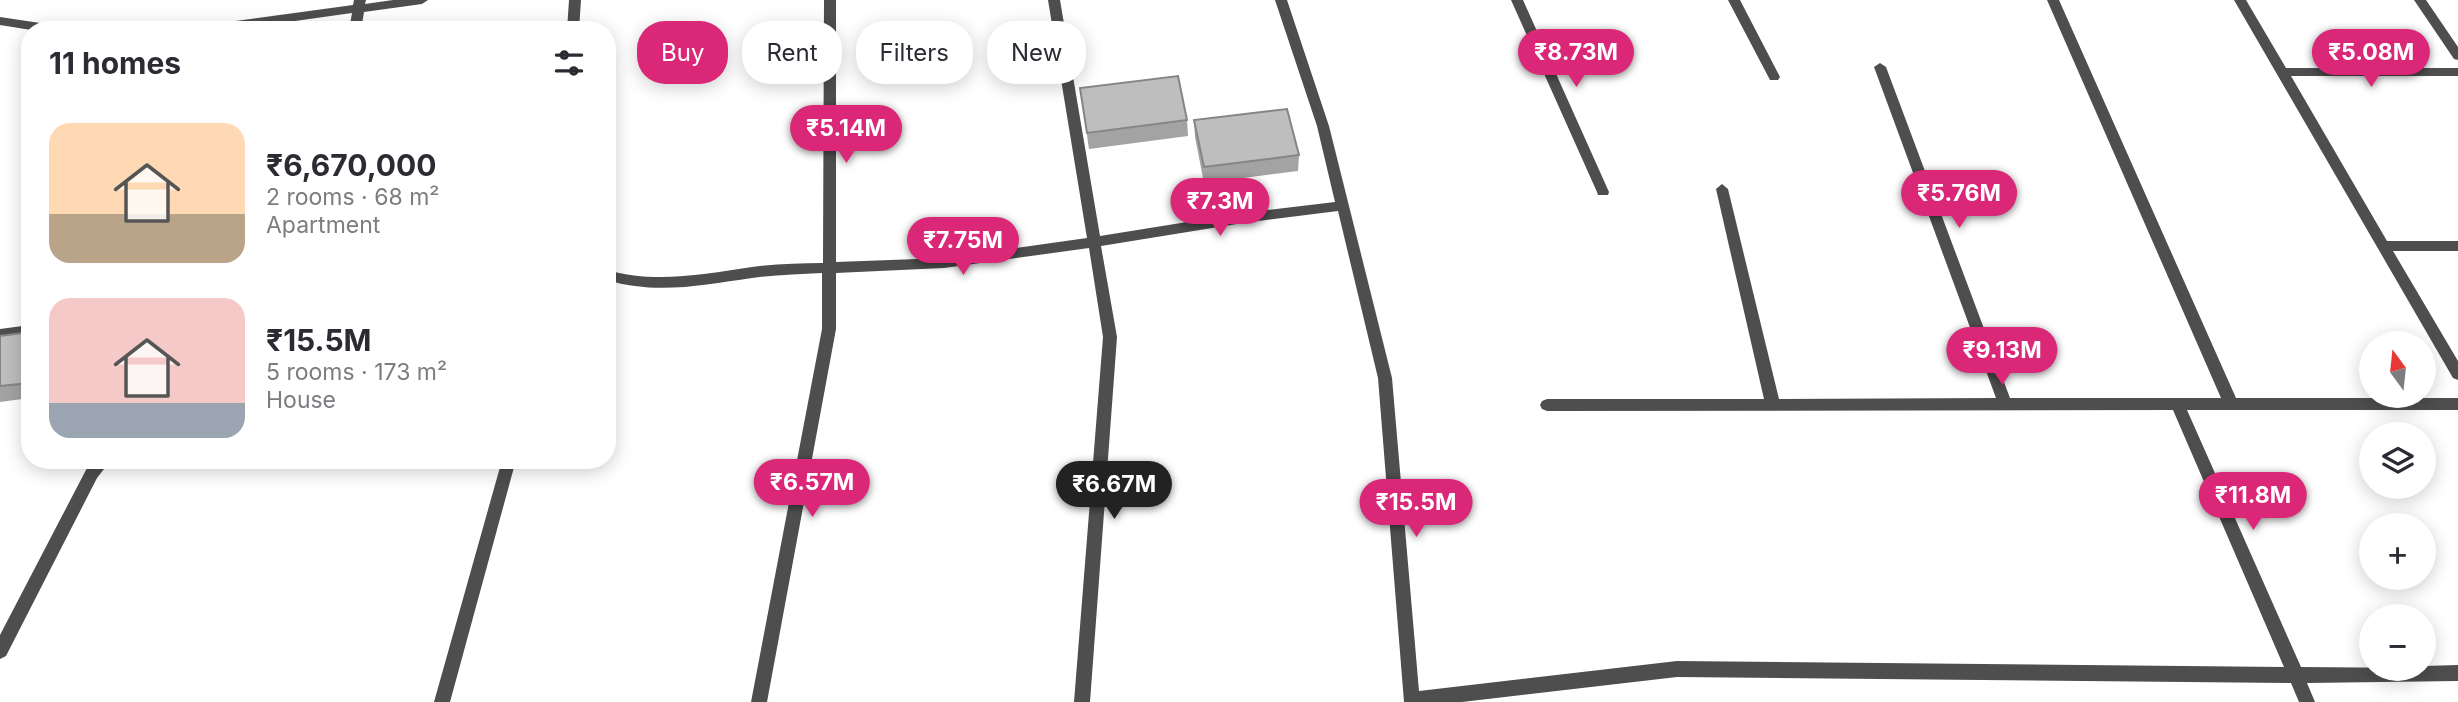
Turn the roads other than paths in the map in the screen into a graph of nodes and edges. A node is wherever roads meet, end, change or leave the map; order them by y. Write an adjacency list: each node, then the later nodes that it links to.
1 (422, 0): 11 (street)
2 (575, 0): 14 (street)
3 (830, 0): 27 (street)
4 (1054, 0): 24 (street)
5 (1281, 0): 23 (street)
6 (1517, 0): 22 (street)
7 (1734, 0): 20 (street)
8 (2053, 0): 34 (street)
9 (2240, 0): 18 (street)
10 (2420, 0): 16 (street)
11 (359, 4): 13 (street)
12 (0, 21): 15 (street)
13 (254, 21)
14 (574, 21)
15 (21, 24)
16 (2458, 56)
17 (1880, 67): 32 (street)
18 (2284, 72): 19 (street); 25 (street)
19 (2458, 72)
20 (1774, 77)
21 (1722, 189): 37 (street)
22 (1604, 192)
23 (1342, 206): 24 (street); 43 (street)
24 (1094, 241): 27 (street); 46 (street)
25 (2383, 246): 26 (street); 31 (street)
26 (2458, 246)
27 (829, 267): 28 (street); 45 (street)
28 (616, 277)
29 (21, 332): 30 (street)
30 (0, 335)
31 (2458, 374)
32 (2005, 404): 33 (street); 37 (street)
33 (2177, 404): 34 (street); 42 (street)
34 (2231, 404): 35 (street)
35 (2458, 404)
36 (1547, 405): 37 (street)
37 (1773, 405)
38 (96, 469): 40 (street)
39 (507, 469): 44 (street)
40 (0, 651)
41 (2458, 673): 42 (street)
42 (2296, 675): 43 (street); 47 (street)
43 (1411, 701)
44 (442, 702)
45 (760, 702)
46 (1082, 702)
47 (2307, 702)

